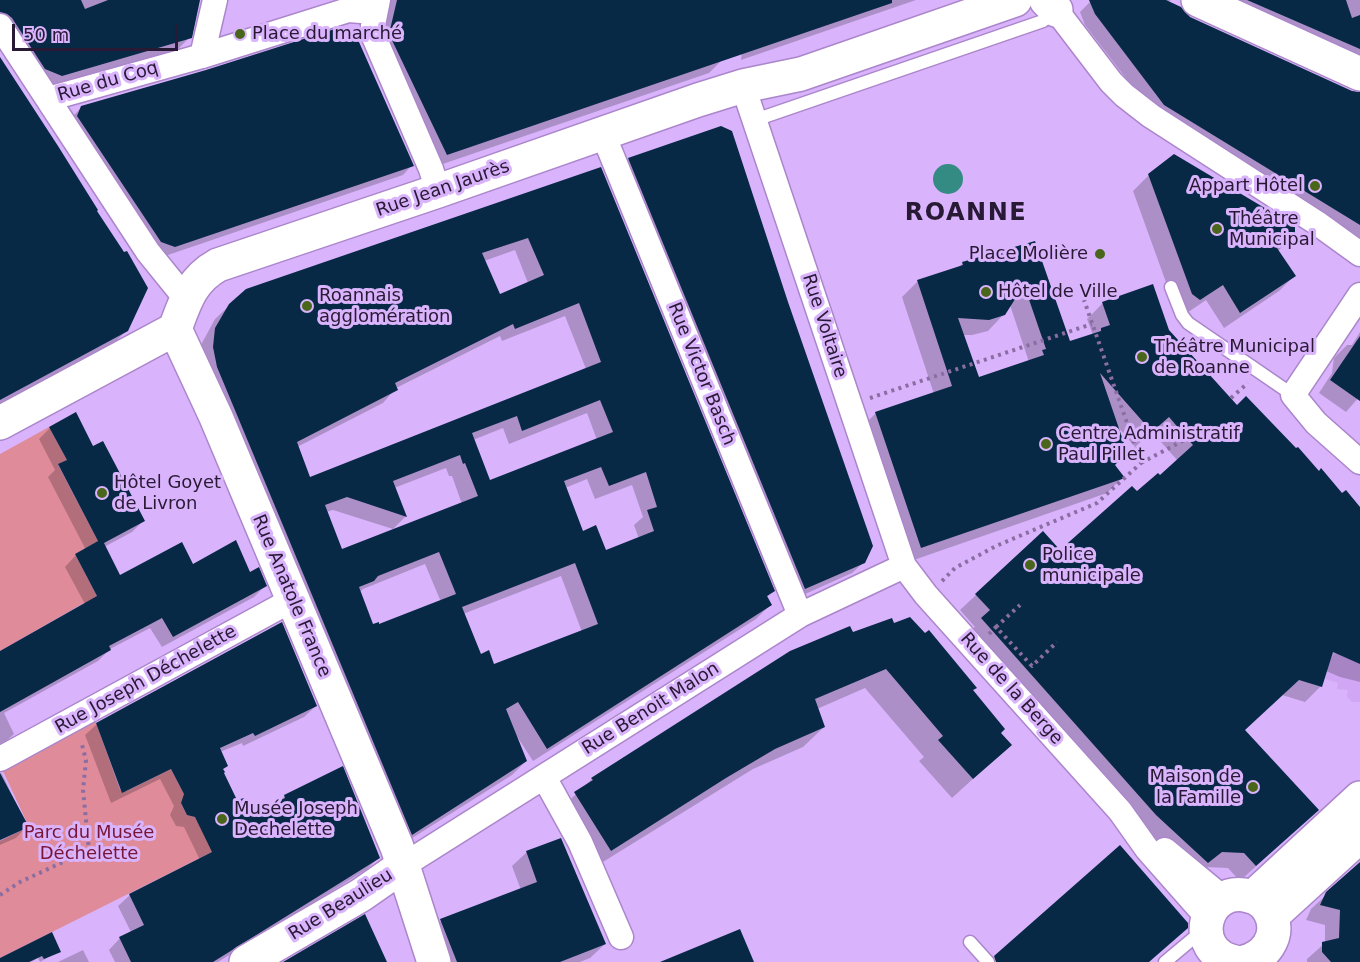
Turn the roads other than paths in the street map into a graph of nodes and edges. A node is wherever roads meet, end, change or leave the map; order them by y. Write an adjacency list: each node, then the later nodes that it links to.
1 (215, 0): 8 (street)
2 (974, 0): 10 (street, Rue Jean Jaurès)
3 (1015, 0): 10 (street, Rue Jean Jaurès)
4 (1198, 0): 9 (street)
5 (1057, 3): 12 (lane); 15 (street)
6 (377, 6): 8 (street, Rue du Coq); 14 (street)
7 (0, 26): 11 (street)
8 (202, 56): 11 (street, Rue du Coq)
9 (1360, 74)
10 (743, 86): 12 (street, Rue Voltaire); 13 (street, Rue Jean Jaurès)
11 (48, 99): 18 (street)
12 (755, 120): 23 (street, Rue Voltaire)
13 (603, 134): 14 (street, Rue Jean Jaurès); 25 (street, Rue Victor Basch)
14 (438, 191): 18 (street, Rue Jean Jaurès)
15 (1360, 254)
16 (1171, 287): 20 (lane)
17 (1360, 295): 20 (street)
18 (186, 298): 19 (street, Rue Jean Jaurès)
19 (175, 329): 21 (street); 24 (street, Rue Anatole France)
20 (1293, 395): 22 (street)
21 (0, 423)
22 (1360, 462)
23 (904, 566): 25 (street, Rue Benoit Malon); 33 (street, Rue de la Berge)
24 (292, 600): 26 (street, Rue Joseph Déchelette); 29 (street, Rue Anatole France)
25 (800, 615): 27 (street, Rue Benoit Malon)
26 (0, 759)
27 (544, 777): 29 (street, Rue Benoit Malon); 32 (street)
28 (1357, 815): 33 (street)
29 (404, 865): 30 (street, Rue Beaulieu); 31 (street, Rue Anatole France)
30 (361, 895): 31 (street); 35 (street, Rue Beaulieu)
31 (423, 932): 36 (street, Rue Anatole France)
32 (621, 937)
33 (1241, 940): 38 (lane)
34 (970, 942): 37 (lane)
35 (246, 962)
36 (434, 962)
37 (988, 962)
38 (1165, 962)

